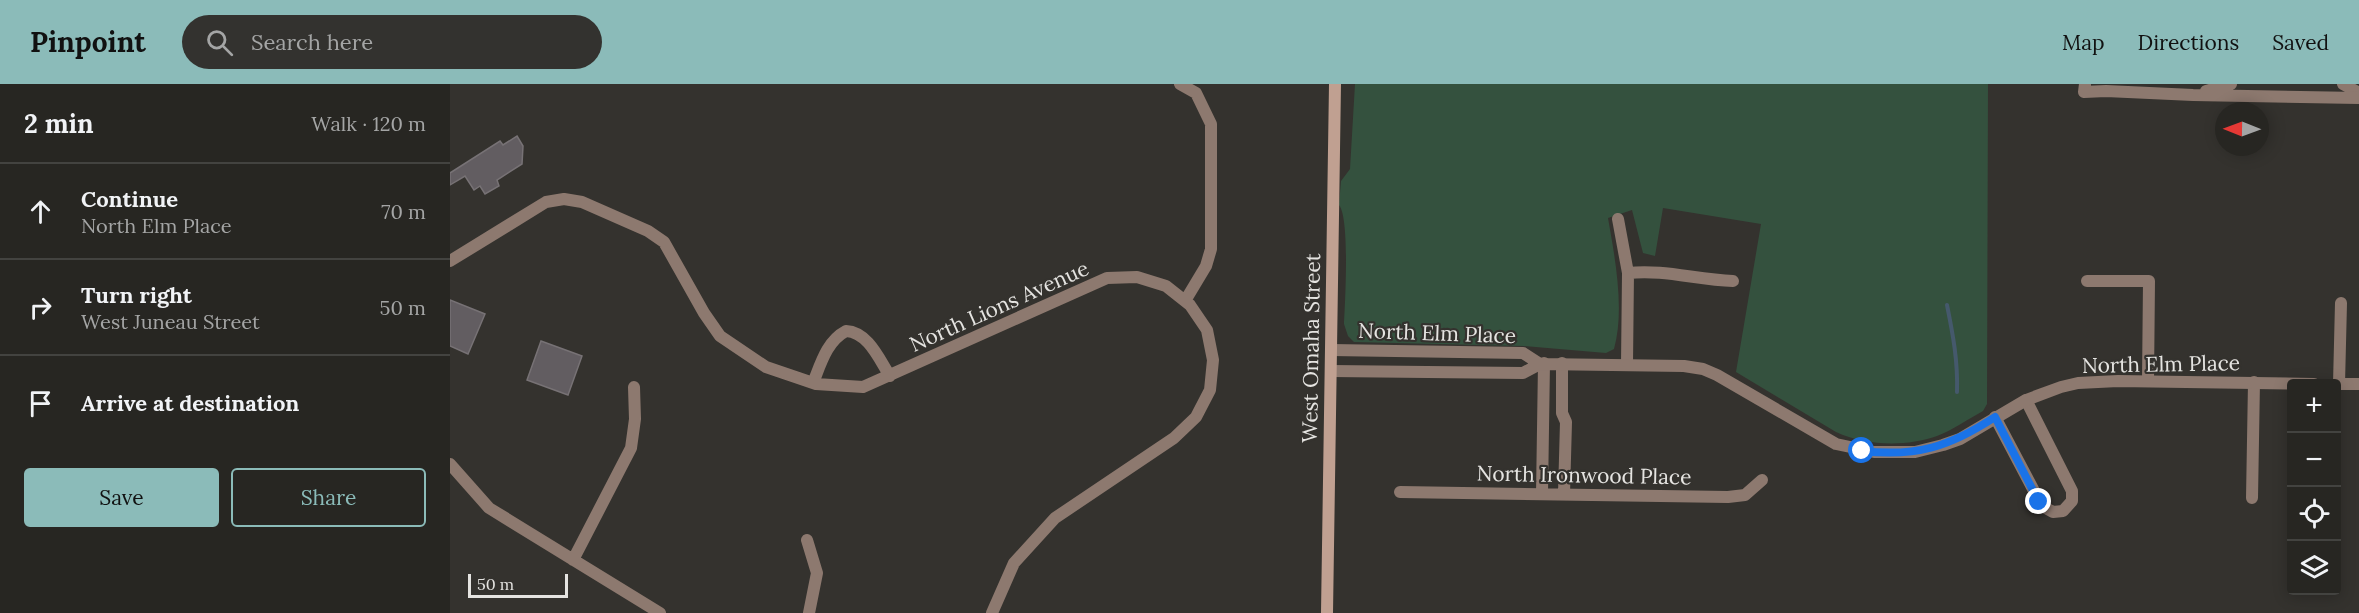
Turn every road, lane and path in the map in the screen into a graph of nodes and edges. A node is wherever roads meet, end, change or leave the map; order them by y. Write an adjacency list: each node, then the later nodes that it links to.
1 (1180, 84): 5 (street)
2 (1335, 84): 16 (main road, West Omaha Street)
3 (2231, 84): 7 (street)
4 (2343, 84): 8 (street)
5 (1199, 88): 14 (street)
6 (2085, 88): 7 (street)
7 (2193, 95): 8 (street)
8 (2359, 96)
9 (1618, 219): 11 (street)
10 (450, 261): 25 (street, North Lions Avenue)
11 (1628, 273): 12 (street); 19 (street)
12 (1733, 281)
13 (2087, 281): 23 (street)
14 (1188, 303): 21 (street, North Lions Avenue); 42 (street)
15 (2341, 303): 22 (street)
16 (1331, 350): 18 (street, North Elm Place); 20 (main road, West Omaha Street)
17 (1562, 363): 18 (street, North Elm Place); 19 (street, North Elm Place); 36 (street)
18 (1542, 364): 20 (street, North Elm Place); 35 (street)
19 (1627, 364): 31 (street, North Elm Place)
20 (1331, 371): 43 (main road, West Omaha Street)
21 (890, 376): 25 (street, North Lions Avenue); 25 (street)
22 (2338, 379)
23 (2148, 381): 24 (street, North Elm Place); 30 (street, North Elm Place)
24 (2254, 382): 26 (street, North Elm Place); 37 (street)
25 (813, 383)
26 (2287, 383)
27 (2341, 384): 28 (street)
28 (2359, 384)
29 (634, 387): 39 (street)
30 (2026, 400): 31 (street, North Elm Place); 31 (street)
31 (1995, 417)
32 (450, 464): 39 (street)
33 (1762, 480): 36 (street, North Ironwood Place)
34 (1400, 492): 35 (street, North Ironwood Place)
35 (1542, 494): 36 (street, North Ironwood Place)
36 (1564, 494)
37 (2252, 498)
38 (807, 540): 41 (street)
39 (573, 560): 40 (street)
40 (660, 613)
41 (809, 613)
42 (992, 613)
43 (1327, 613)

